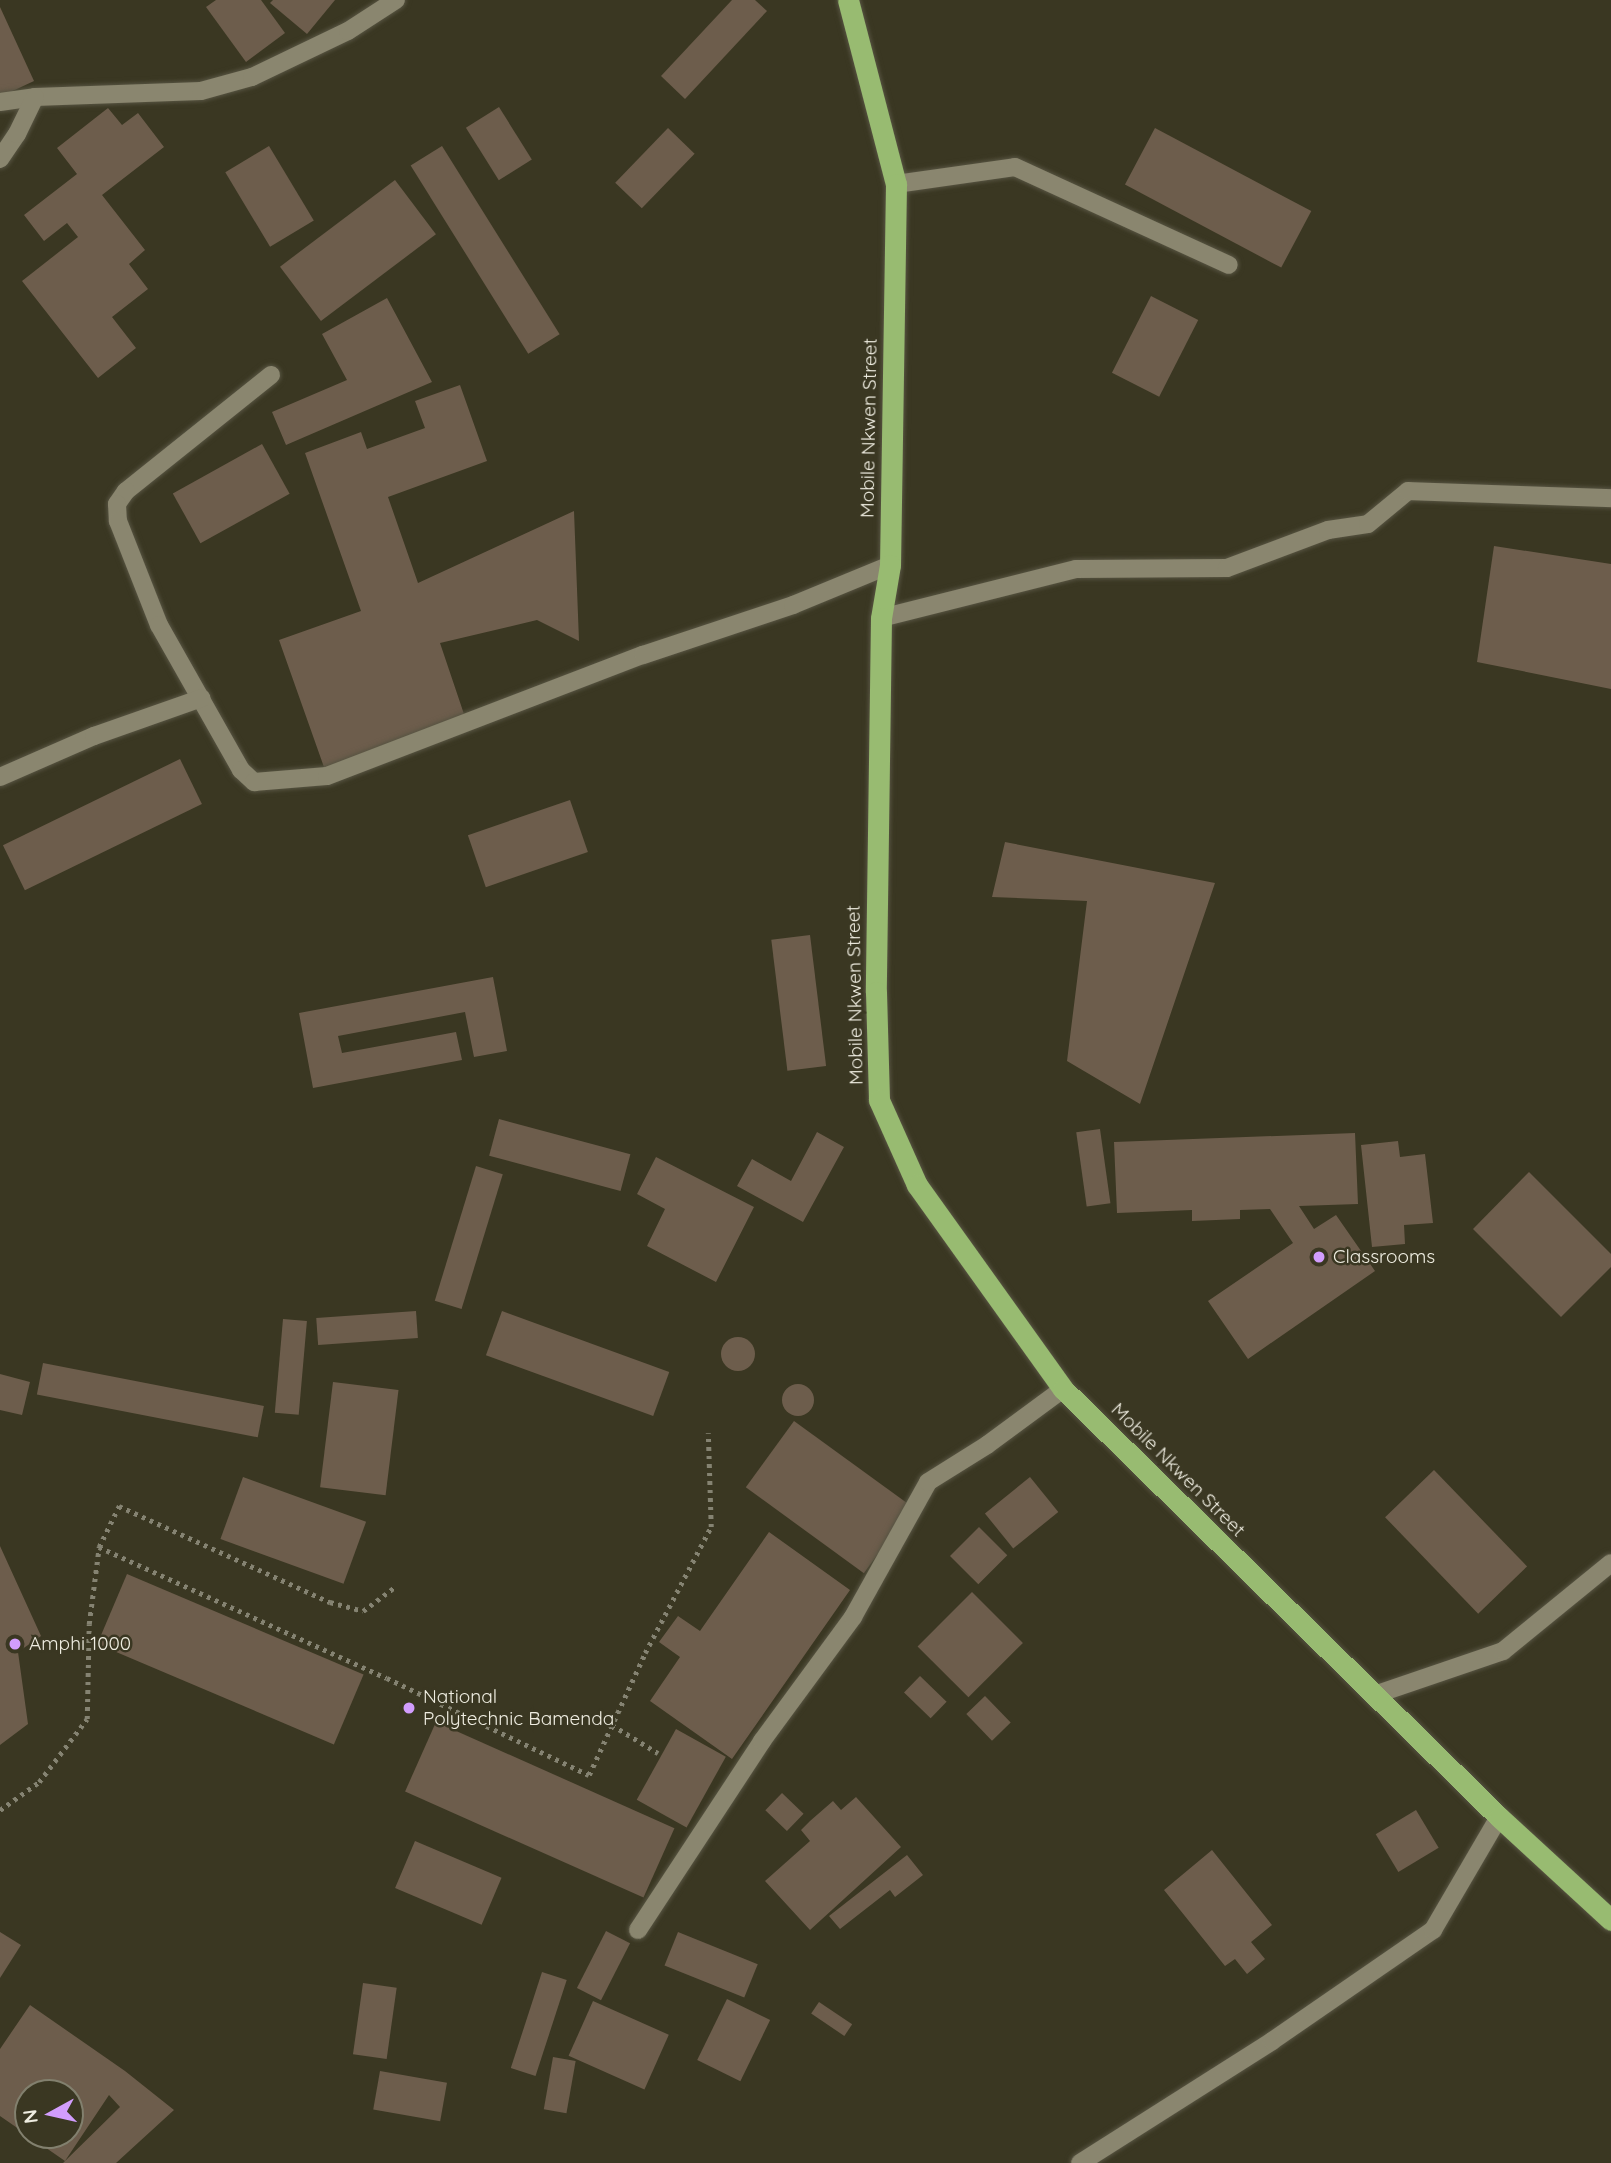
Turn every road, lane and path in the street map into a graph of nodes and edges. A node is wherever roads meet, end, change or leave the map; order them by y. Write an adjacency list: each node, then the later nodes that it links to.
1 (396, 0): 3 (street)
2 (848, 0): 6 (highway, Mobile Nkwen Street)
3 (35, 97): 4 (street); 5 (street)
4 (0, 102)
5 (0, 159)
6 (896, 184): 7 (street); 10 (highway, Mobile Nkwen Street)
7 (1229, 265)
8 (271, 375): 12 (street)
9 (1611, 498): 11 (street)
10 (890, 565): 11 (highway, Mobile Nkwen Street); 12 (street)
11 (881, 618): 14 (highway, Mobile Nkwen Street)
12 (202, 698): 13 (street)
13 (0, 777)
14 (1063, 1389): 19 (highway, Mobile Nkwen Street); 25 (street)
15 (708, 1433): 20 (path)
16 (99, 1547): 18 (path); 20 (path); 22 (path)
17 (1611, 1563): 19 (street)
18 (395, 1587)
19 (1374, 1695): 23 (highway, Mobile Nkwen Street)
20 (612, 1725): 21 (path)
21 (658, 1753)
22 (0, 1810)
23 (1499, 1817): 24 (highway, Mobile Nkwen Street); 26 (street)
24 (1611, 1920)
25 (638, 1930)
26 (1080, 2163)

